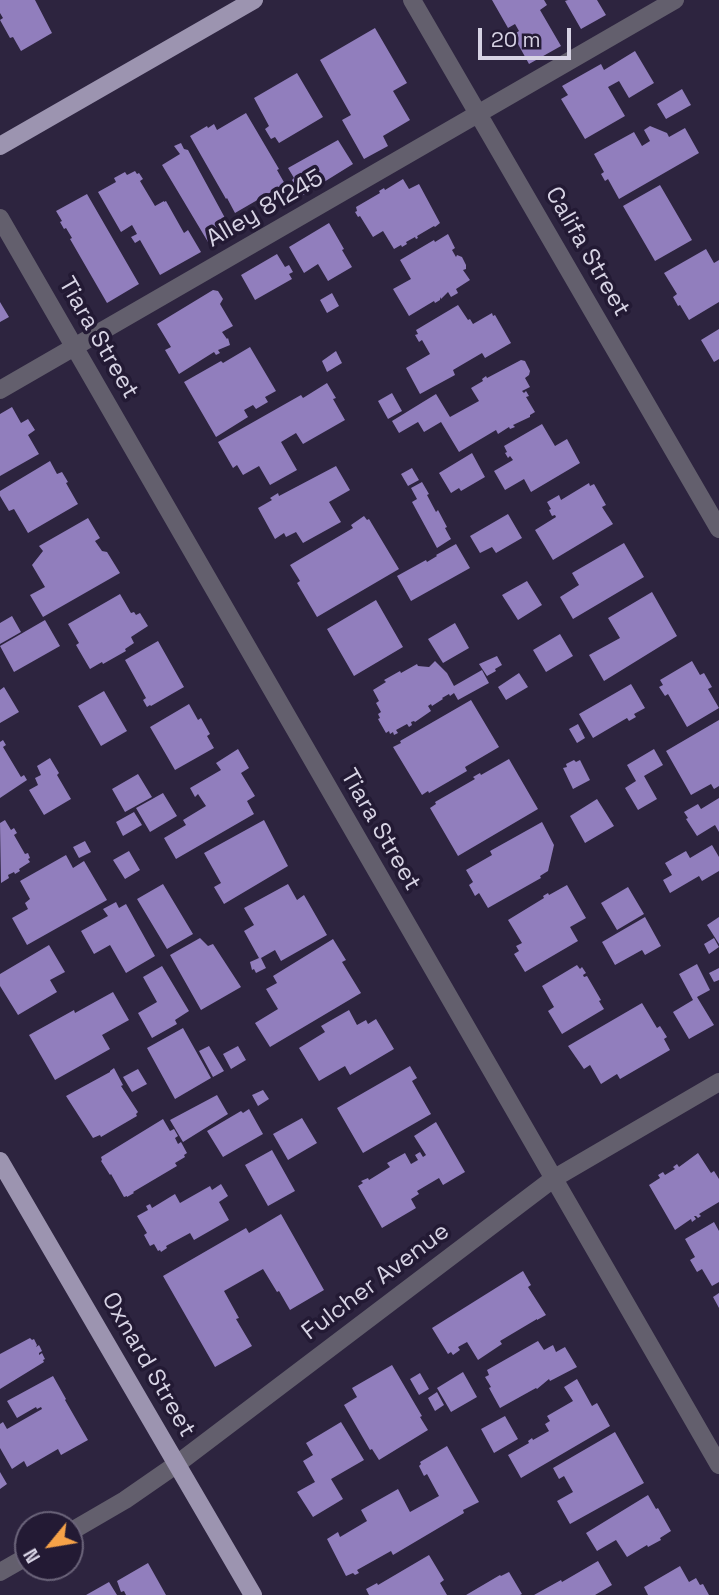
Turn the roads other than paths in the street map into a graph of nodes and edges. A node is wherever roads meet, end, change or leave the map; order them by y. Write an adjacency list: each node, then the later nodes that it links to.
1 (254, 0): 5 (main road)
2 (412, 0): 4 (street, Califa Street)
3 (675, 0): 4 (street, Alley 81245)
4 (479, 114): 7 (street, Alley 81245); 9 (street, Califa Street)
5 (0, 146)
6 (0, 218): 7 (street, Tiara Street)
7 (75, 347): 8 (street, Alley 81245); 12 (street, Tiara Street)
8 (0, 390)
9 (719, 529)
10 (719, 1082): 12 (street, Fulcher Avenue)
11 (0, 1161): 13 (main road, Oxnard Street)
12 (553, 1180): 13 (street, Fulcher Avenue); 14 (street, Tiara Street)
13 (177, 1464): 15 (street, Fulcher Avenue); 16 (main road, Oxnard Street)
14 (719, 1465)
15 (84, 1524)
16 (253, 1595)

